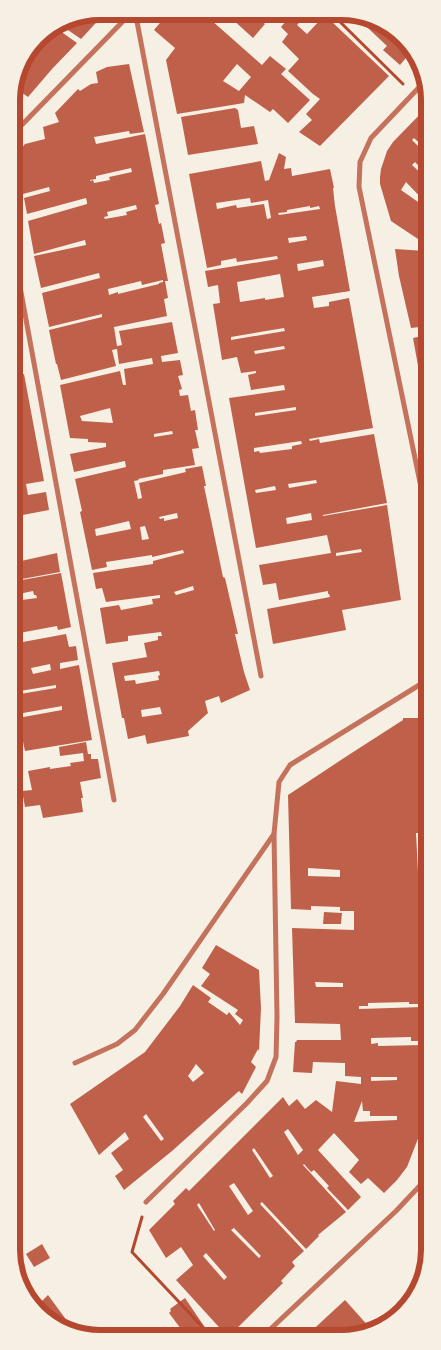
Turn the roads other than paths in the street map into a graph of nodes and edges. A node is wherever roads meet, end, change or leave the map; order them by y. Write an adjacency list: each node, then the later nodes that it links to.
1 (126, 20): 4 (street)
2 (136, 20): 7 (street)
3 (419, 87): 6 (street)
4 (20, 127)
5 (20, 287): 9 (street)
6 (421, 487)
7 (260, 676)
8 (421, 684): 10 (street)
9 (114, 800)
10 (274, 834): 11 (street); 13 (street)
11 (75, 1063)
12 (421, 1185): 14 (street)
13 (146, 1202)
14 (269, 1330)

